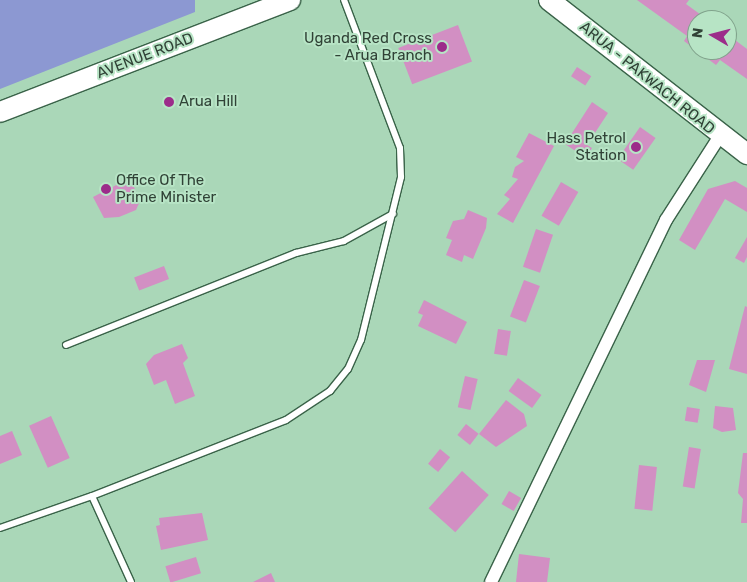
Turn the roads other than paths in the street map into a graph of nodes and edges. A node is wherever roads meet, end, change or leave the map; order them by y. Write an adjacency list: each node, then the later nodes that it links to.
1 (290, 0): 4 (main road, AVENUE ROAD)
2 (344, 0): 7 (lane)
3 (549, 0): 5 (main road, ARUA - PAKWACH ROAD)
4 (0, 112)
5 (720, 136): 6 (main road, ARUA - PAKWACH ROAD); 12 (street)
6 (747, 154)
7 (393, 214): 8 (lane); 9 (lane)
8 (66, 345)
9 (92, 496): 10 (lane); 11 (lane)
10 (0, 528)
11 (131, 582)
12 (491, 582)

